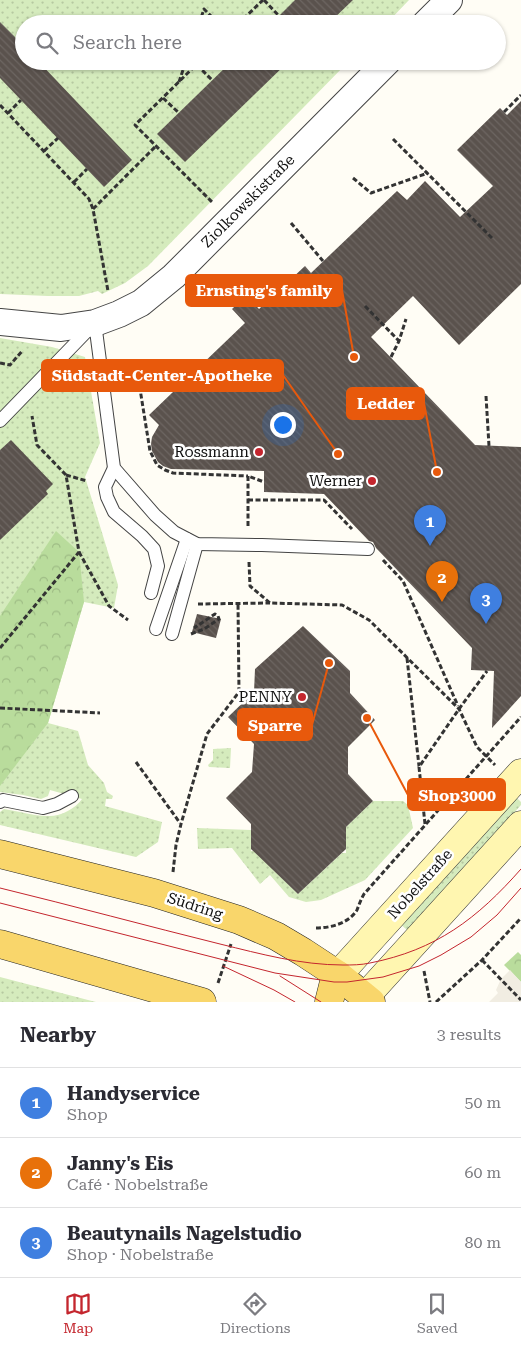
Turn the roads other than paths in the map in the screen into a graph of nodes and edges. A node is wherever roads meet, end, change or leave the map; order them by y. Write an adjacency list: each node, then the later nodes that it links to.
1 (449, 0): 2 (street)
2 (434, 15)
3 (379, 70): 4 (street, Ziolkowskistraße)
4 (104, 319): 5 (street, Ziolkowskistraße); 6 (lane, Ziolkowskistraße); 7 (lane)
5 (0, 322)
6 (0, 421)
7 (114, 468): 8 (lane); 10 (lane)
8 (192, 541): 9 (lane); 11 (lane); 12 (lane)
9 (372, 551)
10 (151, 593)
11 (156, 629)
12 (172, 634)
13 (521, 773): 19 (main road, Nobelstraße)
14 (72, 796): 15 (lane)
15 (0, 802)
16 (521, 825): 21 (main road)
17 (0, 854): 19 (main road, Südring)
18 (0, 944): 20 (main road)
19 (338, 975): 21 (main road, Südring); 22 (main road, Nobelstraße)
20 (210, 995)
21 (364, 1000)
22 (329, 1002)

